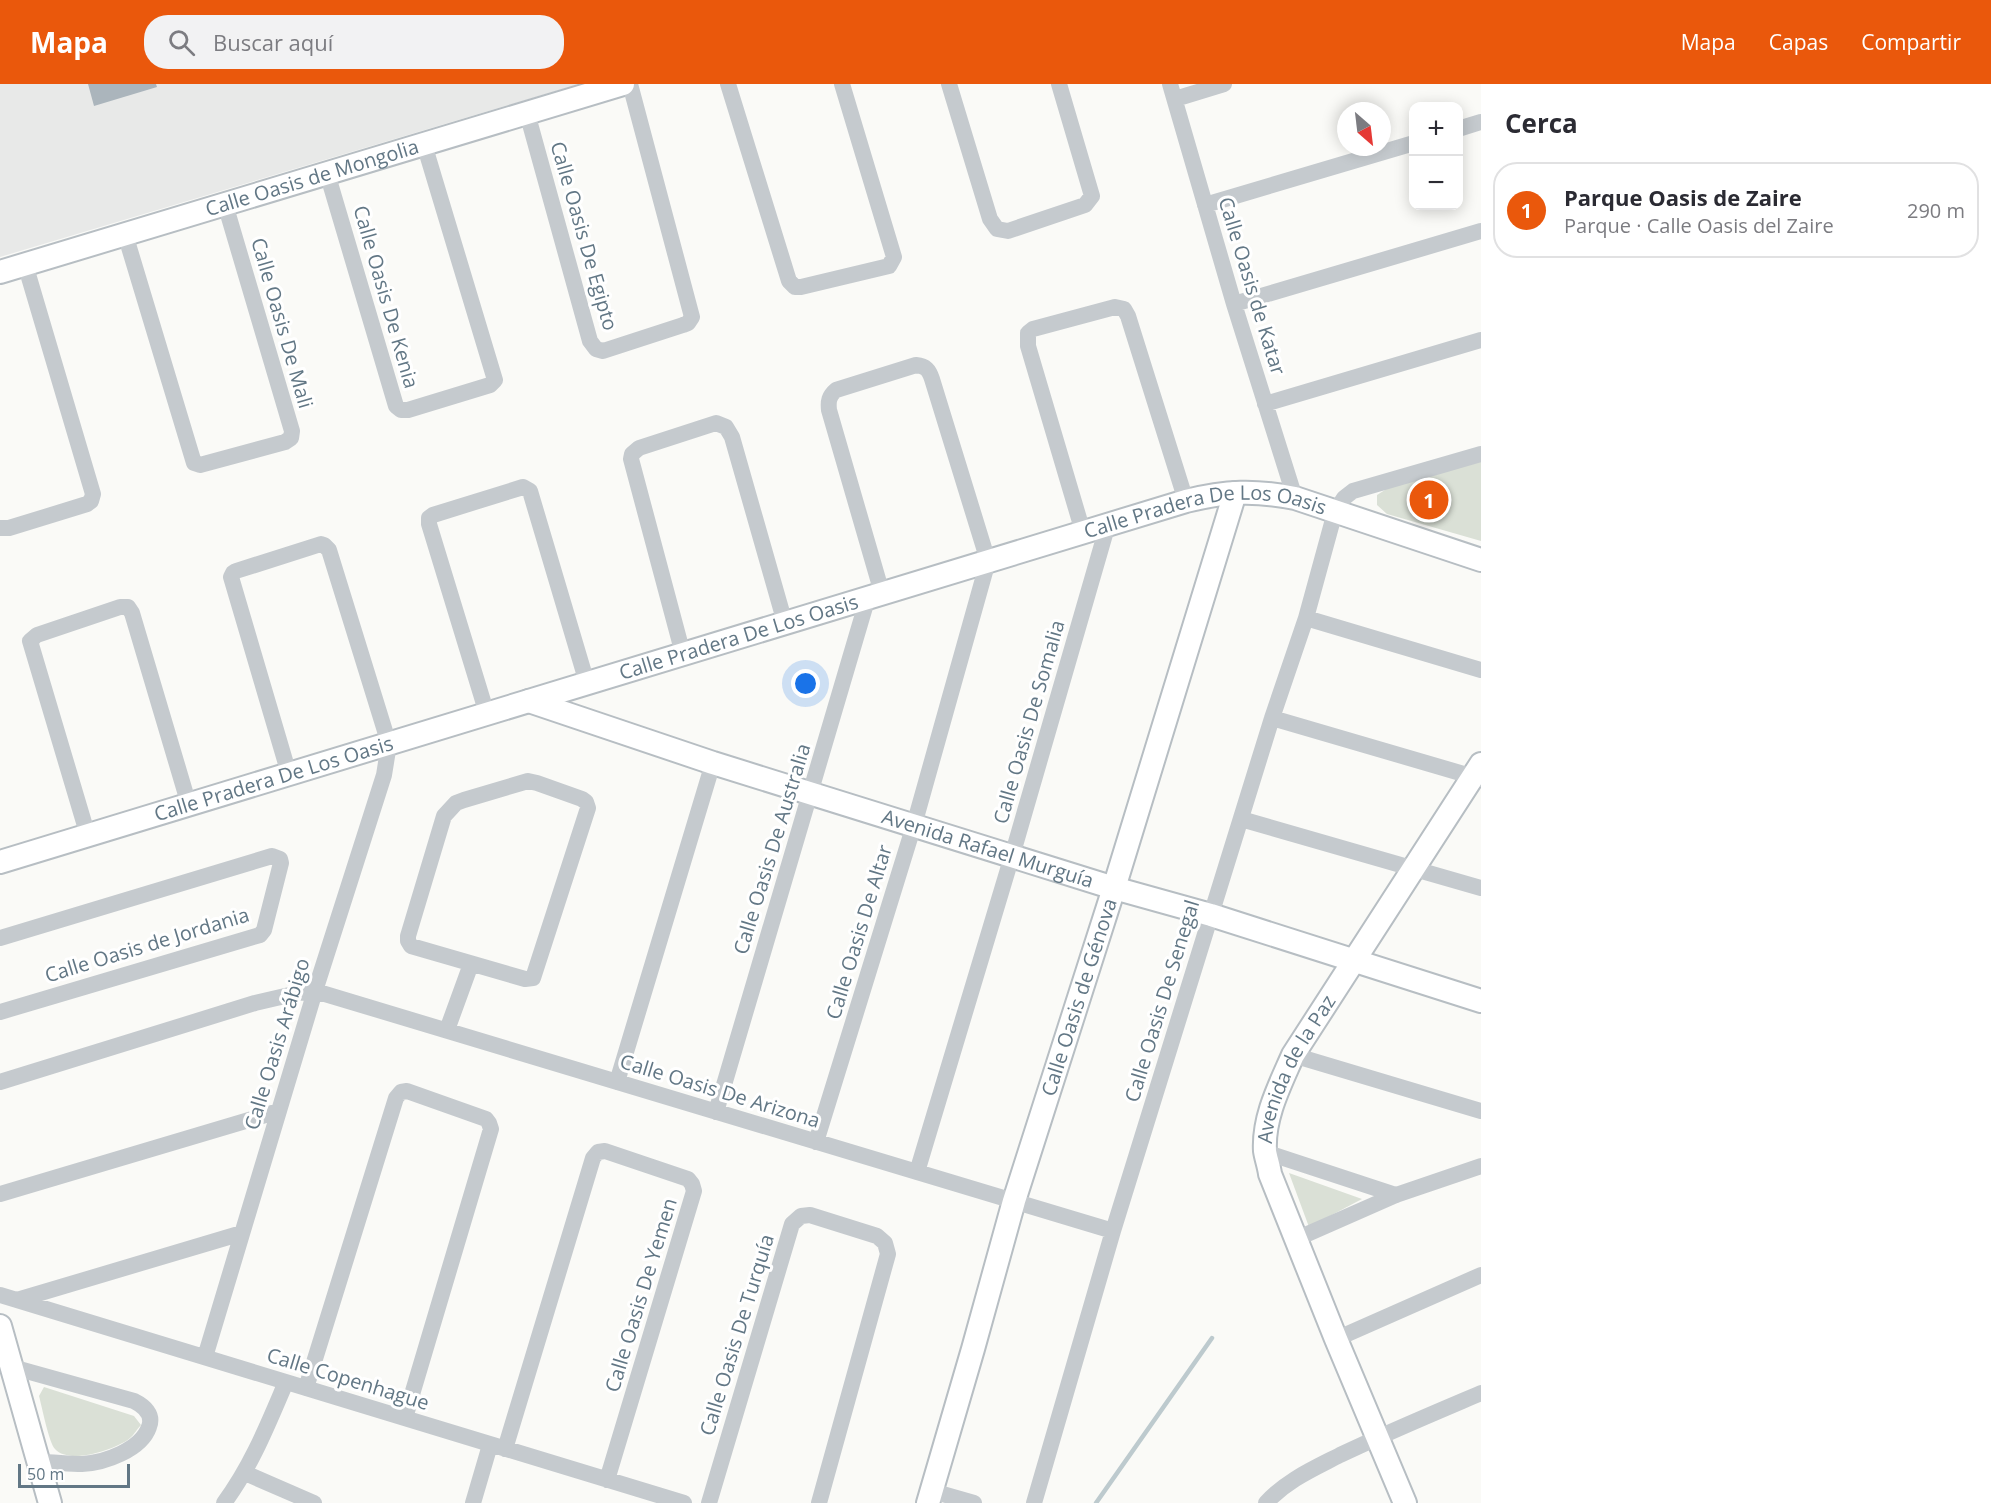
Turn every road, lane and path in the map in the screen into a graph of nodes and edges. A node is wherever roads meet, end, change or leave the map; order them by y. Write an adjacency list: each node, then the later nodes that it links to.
1 (622, 84): 9 (street, Calle Oasis de Mongolia)
2 (630, 84): 9 (street, Calle Oasis De Egipto)
3 (728, 84): 4 (street)
4 (842, 84)
5 (949, 84): 6 (street)
6 (1059, 84)
7 (1224, 84): 8 (street)
8 (1172, 92): 16 (street, Calle Oasis de Katar)
9 (527, 113): 12 (street, Calle Oasis de Mongolia)
10 (1481, 122): 11 (street)
11 (1463, 127)
12 (424, 144): 14 (street, Calle Oasis de Mongolia); 14 (street, Calle Oasis De Kenia)
13 (1409, 144): 16 (street)
14 (327, 173): 15 (street, Calle Oasis de Mongolia)
15 (225, 204): 18 (street, Calle Oasis de Mongolia); 18 (street, Calle Oasis De Mali)
16 (1205, 206): 21 (street, Calle Oasis de Katar)
17 (1481, 231): 21 (street)
18 (125, 234): 19 (street, Calle Oasis de Mongolia)
19 (25, 264): 20 (street, Calle Oasis de Mongolia); 30 (street)
20 (0, 272)
21 (1234, 304): 23 (street, Calle Oasis de Katar)
22 (1481, 340): 23 (street)
23 (1265, 404): 26 (street, Calle Oasis de Katar)
24 (1481, 454): 28 (street)
25 (1235, 493): 26 (street, Calle Pradera De Los Oasis); 27 (street, Calle Pradera De Los Oasis); 55 (street, Calle Oasis de Génova)
26 (1295, 498): 28 (street, Calle Pradera De Los Oasis)
27 (1186, 501): 29 (street, Calle Pradera De Los Oasis); 31 (street)
28 (1335, 512): 32 (street, Calle Pradera De Los Oasis); 35 (street, Calle Oasis De Senegal)
29 (1108, 524): 31 (street, Calle Pradera De Los Oasis); 52 (street, Calle Oasis De Somalia)
30 (0, 528)
31 (1083, 532): 33 (street, Calle Pradera De Los Oasis)
32 (1481, 560)
33 (988, 561): 34 (street, Calle Pradera De Los Oasis); 34 (street); 50 (street, Calle Oasis De Altar)
34 (875, 595): 36 (street, Calle Pradera De Los Oasis); 47 (street, Calle Oasis De Australia)
35 (1306, 618): 38 (street); 42 (street, Calle Oasis De Senegal)
36 (785, 623): 37 (street, Calle Pradera De Los Oasis); 37 (street)
37 (683, 654): 39 (street, Calle Pradera De Los Oasis)
38 (1481, 670)
39 (587, 683): 40 (street, Calle Pradera De Los Oasis); 41 (street)
40 (529, 701): 41 (street, Calle Pradera De Los Oasis); 44 (street, Avenida Rafael Murguía)
41 (487, 714): 43 (street, Calle Pradera De Los Oasis)
42 (1272, 718): 45 (street); 49 (street, Calle Oasis De Senegal)
43 (389, 744): 46 (street, Calle Pradera De Los Oasis); 46 (street); 61 (street, Calle Oasis Arábigo)
44 (713, 763): 47 (street, Avenida Rafael Murguía); 67 (street)
45 (1478, 773): 54 (street, Avenida de la Paz)
46 (289, 774): 48 (street, Calle Pradera De Los Oasis)
47 (810, 794): 50 (street, Avenida Rafael Murguía); 70 (street, Calle Oasis De Australia)
48 (189, 805): 51 (street, Calle Pradera De Los Oasis); 51 (street)
49 (1241, 819): 54 (street); 57 (street, Calle Oasis De Senegal)
50 (914, 825): 52 (street, Avenida Rafael Murguía); 71 (street, Calle Oasis De Altar)
51 (88, 836): 53 (street, Calle Pradera De Los Oasis)
52 (1012, 856): 55 (street, Avenida Rafael Murguía); 74 (street, Calle Oasis De Somalia)
53 (0, 862)
54 (1414, 867): 56 (street); 59 (street, Avenida de la Paz)
55 (1114, 888): 57 (street, Avenida Rafael Murguía); 77 (street, Calle Oasis de Génova)
56 (1481, 888)
57 (1211, 915): 59 (street, Avenida Rafael Murguía); 78 (street, Calle Oasis De Senegal)
58 (0, 938): 63 (street, Calle Oasis de Jordania)
59 (1353, 962): 62 (street, Avenida Rafael Murguía); 65 (street, Avenida de la Paz)
60 (471, 964): 60 (street); 64 (street)
61 (315, 991): 64 (street, Calle Oasis De Arizona); 66 (street); 68 (street, Calle Oasis Arábigo)
62 (1481, 1001)
63 (0, 1012)
64 (447, 1030): 67 (street, Calle Oasis De Arizona)
65 (1293, 1055): 69 (street); 72 (street, Avenida de la Paz)
66 (0, 1082)
67 (617, 1082): 70 (street, Calle Oasis De Arizona)
68 (279, 1111): 75 (street); 79 (street, Calle Oasis Arábigo)
69 (1481, 1111)
70 (716, 1112): 71 (street, Calle Oasis De Arizona)
71 (816, 1142): 74 (street, Calle Oasis De Arizona)
72 (1265, 1152): 76 (street); 80 (street, Avenida de la Paz)
73 (1481, 1166): 76 (street)
74 (917, 1172): 77 (street, Calle Oasis De Arizona)
75 (0, 1194)
76 (1396, 1195): 80 (street)
77 (1014, 1202): 78 (street, Calle Oasis De Arizona); 97 (street, Calle Oasis de Génova)
78 (1113, 1231): 106 (street, Calle Oasis De Senegal)
79 (242, 1233): 83 (street); 86 (street, Calle Oasis Arábigo)
80 (1296, 1239): 85 (street, Avenida de la Paz)
81 (1481, 1275): 85 (street)
82 (0, 1295): 83 (street, Calle Copenhague)
83 (17, 1300): 86 (street, Calle Copenhague)
84 (0, 1326): 87 (street)
85 (1336, 1339): 92 (street, Avenida de la Paz)
86 (206, 1357): 88 (street, Calle Copenhague)
87 (12, 1367): 94 (street); 94 (street)
88 (286, 1382): 89 (street, Calle Copenhague); 95 (street)
89 (306, 1388): 91 (street, Calle Copenhague); 91 (street)
90 (1481, 1393): 92 (street)
91 (405, 1418): 93 (street, Calle Copenhague)
92 (1378, 1437): 107 (street); 108 (street, Avenida de la Paz)
93 (497, 1447): 96 (street, Calle Copenhague); 96 (street, Calle Oasis De Yemen); 101 (street)
94 (39, 1462): 98 (street)
95 (245, 1473): 99 (street); 100 (street)
96 (607, 1480): 102 (street, Calle Copenhague)
97 (930, 1497): 105 (street)
98 (50, 1503)
99 (224, 1503)
100 (314, 1503)
101 (473, 1503)
102 (684, 1503)
103 (709, 1503): 104 (street, Calle Oasis De Turquía)
104 (819, 1503)
105 (975, 1503)
106 (1034, 1503)
107 (1266, 1503)
108 (1405, 1503)

